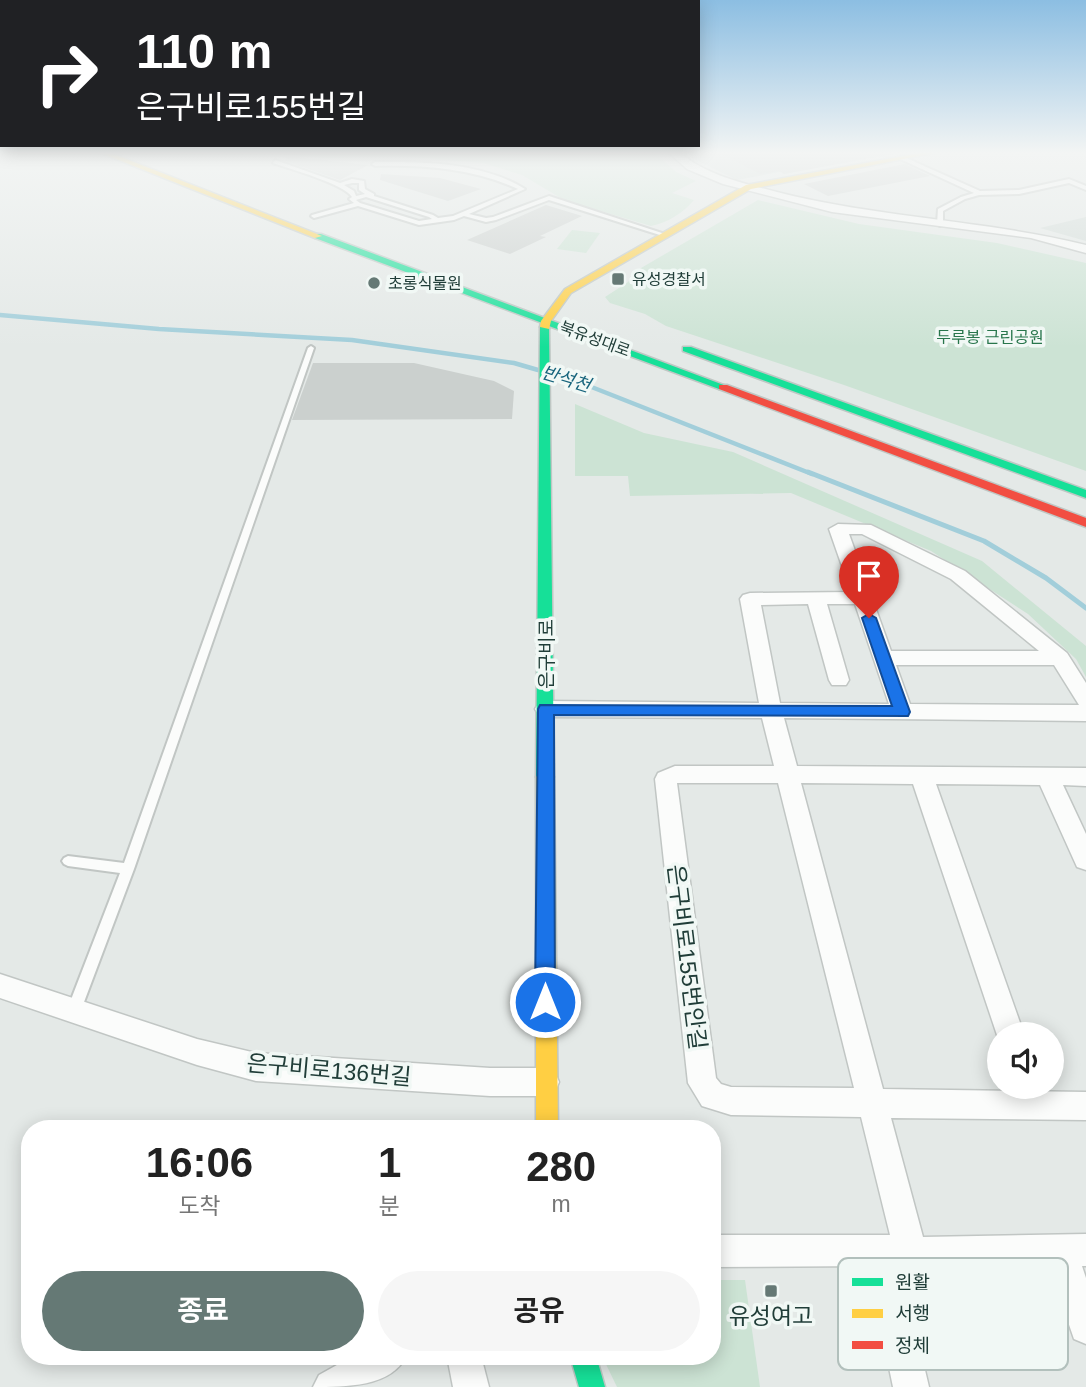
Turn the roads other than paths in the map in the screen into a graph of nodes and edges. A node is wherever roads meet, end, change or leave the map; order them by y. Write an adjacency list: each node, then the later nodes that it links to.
1 (275, 218): 22 (main road, 북유성대로)
2 (320, 218): 15 (main road)
3 (385, 218): 16 (lane)
4 (402, 218): 13 (lane)
5 (434, 218): 13 (lane)
6 (455, 218): 13 (lane)
7 (479, 218): 8 (lane)
8 (497, 218)
9 (612, 218): 17 (lane)
10 (695, 218): 17 (main road)
11 (887, 218): 14 (street)
12 (940, 218): 14 (lane)
13 (437, 219)
14 (940, 224): 18 (street)
15 (339, 225)
16 (410, 228)
17 (665, 235): 20 (main road)
18 (1086, 248)
19 (539, 297): 20 (main road, 북유성대로)
20 (559, 303): 21 (main road, 북유성대로); 22 (main road)
21 (580, 310)
22 (546, 321): 26 (main road, 북유성대로); 33 (main road, 은구비로)
23 (666, 342): 25 (main road)
24 (311, 348): 43 (lane)
25 (1086, 494)
26 (1086, 523)
27 (862, 598): 28 (street); 29 (street); 30 (street)
28 (816, 599): 31 (street); 34 (street)
29 (1060, 658): 30 (street); 32 (street)
30 (882, 659): 35 (street)
31 (839, 680)
32 (1086, 700)
33 (546, 709): 34 (street); 47 (main road, 은구비로)
34 (771, 711): 35 (street); 37 (street)
35 (902, 712): 36 (street)
36 (1086, 713)
37 (790, 774): 38 (street, 은구비로155번안길); 50 (street); 50 (street, 은구비로155번안길)
38 (921, 775): 39 (street, 은구비로155번안길); 46 (street)
39 (1048, 776): 40 (street, 은구비로155번안길); 41 (street)
40 (1086, 777)
41 (1086, 860)
42 (68, 861): 43 (lane)
43 (128, 869): 45 (lane)
44 (0, 986): 45 (street, 은구비로136번길)
45 (74, 1010): 47 (street, 은구비로136번길)
46 (1006, 1022)
47 (545, 1082): 52 (main road, 은구비로)
48 (987, 1098): 50 (street, 은구비로155번안길)
49 (1048, 1099): 51 (street, 은구비로155번안길)
50 (872, 1104): 55 (street)
51 (1086, 1106)
52 (547, 1120)
53 (1073, 1250): 55 (street); 57 (street)
54 (721, 1251): 55 (street)
55 (896, 1252): 56 (street)
56 (897, 1258)
57 (1086, 1327)
58 (372, 1365): 61 (street)
59 (466, 1365): 62 (street)
60 (586, 1365): 63 (main road)
61 (331, 1387)
62 (471, 1387)
63 (592, 1387)

